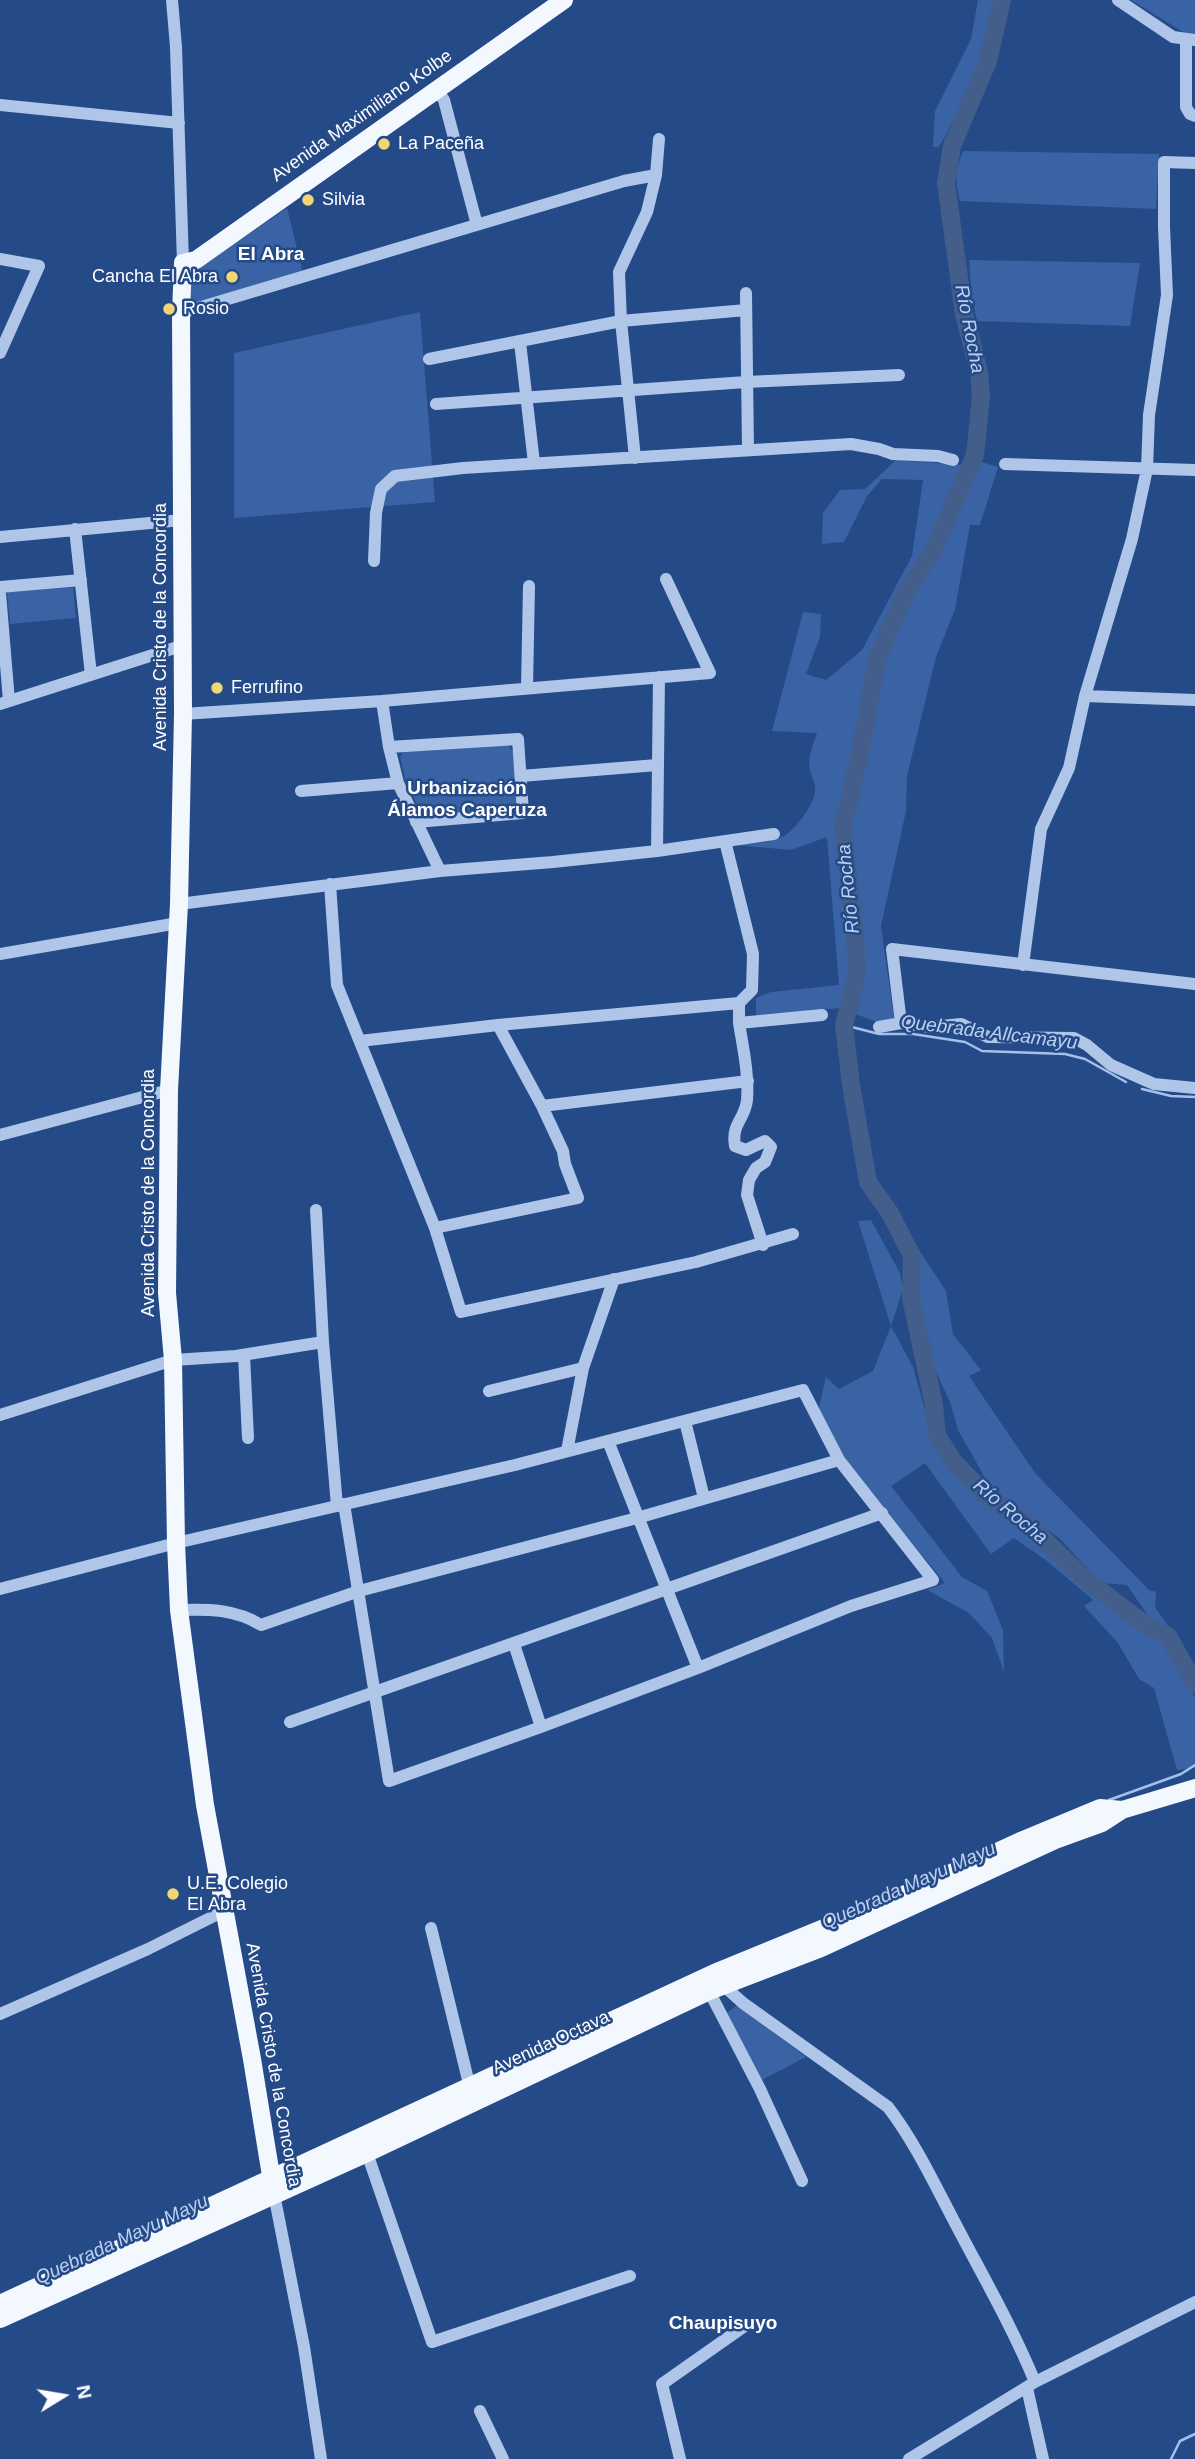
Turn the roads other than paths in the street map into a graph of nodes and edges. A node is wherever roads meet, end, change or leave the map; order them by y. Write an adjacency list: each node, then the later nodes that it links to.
1 (172, 0): 8 (street, Avenida Cristo de la Concordia)
2 (564, 0): 5 (main road, Avenida Maximiliano Kolbe)
3 (1118, 0): 4 (street)
4 (1191, 40): 7 (street)
5 (436, 89): 12 (street); 14 (main road, Avenida Maximiliano Kolbe)
6 (0, 105): 8 (street)
7 (1195, 116)
8 (178, 123): 14 (street, Avenida Cristo de la Concordia)
9 (659, 139): 11 (street)
10 (1195, 163): 32 (street)
11 (656, 175): 12 (street); 18 (street)
12 (477, 225): 17 (street)
13 (0, 260): 20 (street)
14 (183, 263): 17 (main road, Avenida Cristo de la Concordia)
15 (746, 293): 16 (street)
16 (746, 310): 18 (street); 23 (street)
17 (181, 313): 34 (main road, Avenida Cristo de la Concordia)
18 (621, 321): 19 (street); 24 (street)
19 (520, 342): 21 (street); 25 (street)
20 (0, 352)
21 (429, 359)
22 (899, 375): 23 (street)
23 (747, 382): 24 (street); 27 (street)
24 (629, 390): 25 (street); 28 (street)
25 (526, 398): 26 (street); 30 (street)
26 (436, 404)
27 (748, 450): 28 (street); 29 (street)
28 (635, 458): 30 (street)
29 (953, 460)
30 (534, 463): 37 (street)
31 (1004, 464): 32 (street)
32 (1147, 469): 33 (street); 47 (street)
33 (1195, 470)
34 (181, 520): 35 (street); 43 (main road, Avenida Cristo de la Concordia)
35 (75, 529): 36 (street); 39 (street)
36 (0, 537)
37 (374, 561)
38 (666, 579): 45 (street)
39 (81, 580): 41 (street); 44 (street)
40 (529, 586): 46 (street)
41 (0, 587)
42 (0, 593): 50 (street)
43 (184, 645): 44 (street); 51 (main road, Avenida Cristo de la Concordia)
44 (90, 675): 50 (street)
45 (659, 677): 46 (street); 53 (street)
46 (527, 688): 48 (street)
47 (1085, 696): 49 (street); 66 (street)
48 (382, 701): 51 (street); 52 (street)
49 (1195, 701)
50 (5, 702)
51 (183, 713): 63 (main road, Avenida Cristo de la Concordia)
52 (389, 747): 54 (street); 55 (street)
53 (657, 765): 54 (street); 60 (street)
54 (521, 776): 57 (street)
55 (398, 783): 56 (street); 57 (street)
56 (301, 791)
57 (416, 822): 61 (street)
58 (774, 834): 59 (street)
59 (725, 841): 60 (street); 68 (street)
60 (657, 851): 61 (street)
61 (440, 871): 62 (street)
62 (330, 884): 63 (street); 74 (street)
63 (179, 904): 64 (main road, Avenida Cristo de la Concordia)
64 (178, 922): 65 (street); 77 (main road, Avenida Cristo de la Concordia)
65 (0, 954)
66 (1023, 964): 67 (street); 71 (street)
67 (1195, 984)
68 (739, 1003): 70 (street); 72 (street)
69 (822, 1015): 70 (street)
70 (739, 1023): 75 (street)
71 (901, 1023): 73 (street); 76 (street)
72 (498, 1025): 74 (street); 78 (street)
73 (879, 1027)
74 (360, 1041): 81 (street)
75 (748, 1081): 78 (street); 83 (street)
76 (1195, 1087)
77 (169, 1090): 79 (street); 87 (main road, Avenida Cristo de la Concordia)
78 (542, 1106): 81 (street)
79 (0, 1135)
80 (316, 1210): 85 (street)
81 (435, 1228): 84 (street)
82 (793, 1234): 83 (street)
83 (762, 1245): 84 (street)
84 (614, 1279): 88 (street)
85 (323, 1342): 86 (street); 97 (street)
86 (244, 1355): 87 (street); 92 (street)
87 (173, 1360): 90 (street); 100 (main road, Avenida Cristo de la Concordia)
88 (583, 1368): 89 (street); 94 (street)
89 (489, 1391)
90 (0, 1415)
91 (685, 1421): 93 (street); 95 (street); 96 (street)
92 (248, 1438)
93 (608, 1441): 94 (street); 99 (street)
94 (567, 1451): 97 (street)
95 (839, 1460): 96 (street); 98 (street)
96 (704, 1498): 99 (street)
97 (341, 1505): 100 (street); 103 (street)
98 (882, 1513): 102 (street); 106 (street)
99 (637, 1518): 102 (street); 103 (street)
100 (176, 1543): 101 (street); 104 (main road, Avenida Cristo de la Concordia)
101 (0, 1589)
102 (669, 1589): 105 (street); 106 (street)
103 (359, 1591): 104 (street); 107 (street)
104 (179, 1610): 111 (main road, Avenida Cristo de la Concordia)
105 (514, 1644): 107 (street); 109 (street)
106 (698, 1668): 109 (street)
107 (376, 1691): 108 (street); 109 (street)
108 (290, 1722)
109 (541, 1727)
110 (1193, 1788): 113 (main road, Avenida Octava)
111 (224, 1910): 114 (street); 118 (main road, Avenida Cristo de la Concordia)
112 (431, 1928): 115 (street)
113 (717, 1983): 115 (main road, Avenida Octava); 117 (street); 124 (street)
114 (0, 2014)
115 (472, 2095): 116 (main road, Avenida Octava); 118 (main road, Avenida Octava)
116 (367, 2152): 118 (main road, Avenida Octava); 119 (street)
117 (802, 2181)
118 (272, 2186): 121 (main road, Avenida Octava); 122 (main road, Avenida Octava); 126 (street, Avenida Cristo de la Concordia)
119 (630, 2276)
120 (1195, 2302): 124 (street)
121 (0, 2304)
122 (0, 2319)
123 (746, 2325): 128 (street)
124 (1031, 2385): 129 (street); 130 (street)
125 (480, 2411): 127 (street)
126 (321, 2459)
127 (503, 2459)
128 (680, 2459)
129 (909, 2459)
130 (1044, 2459)

